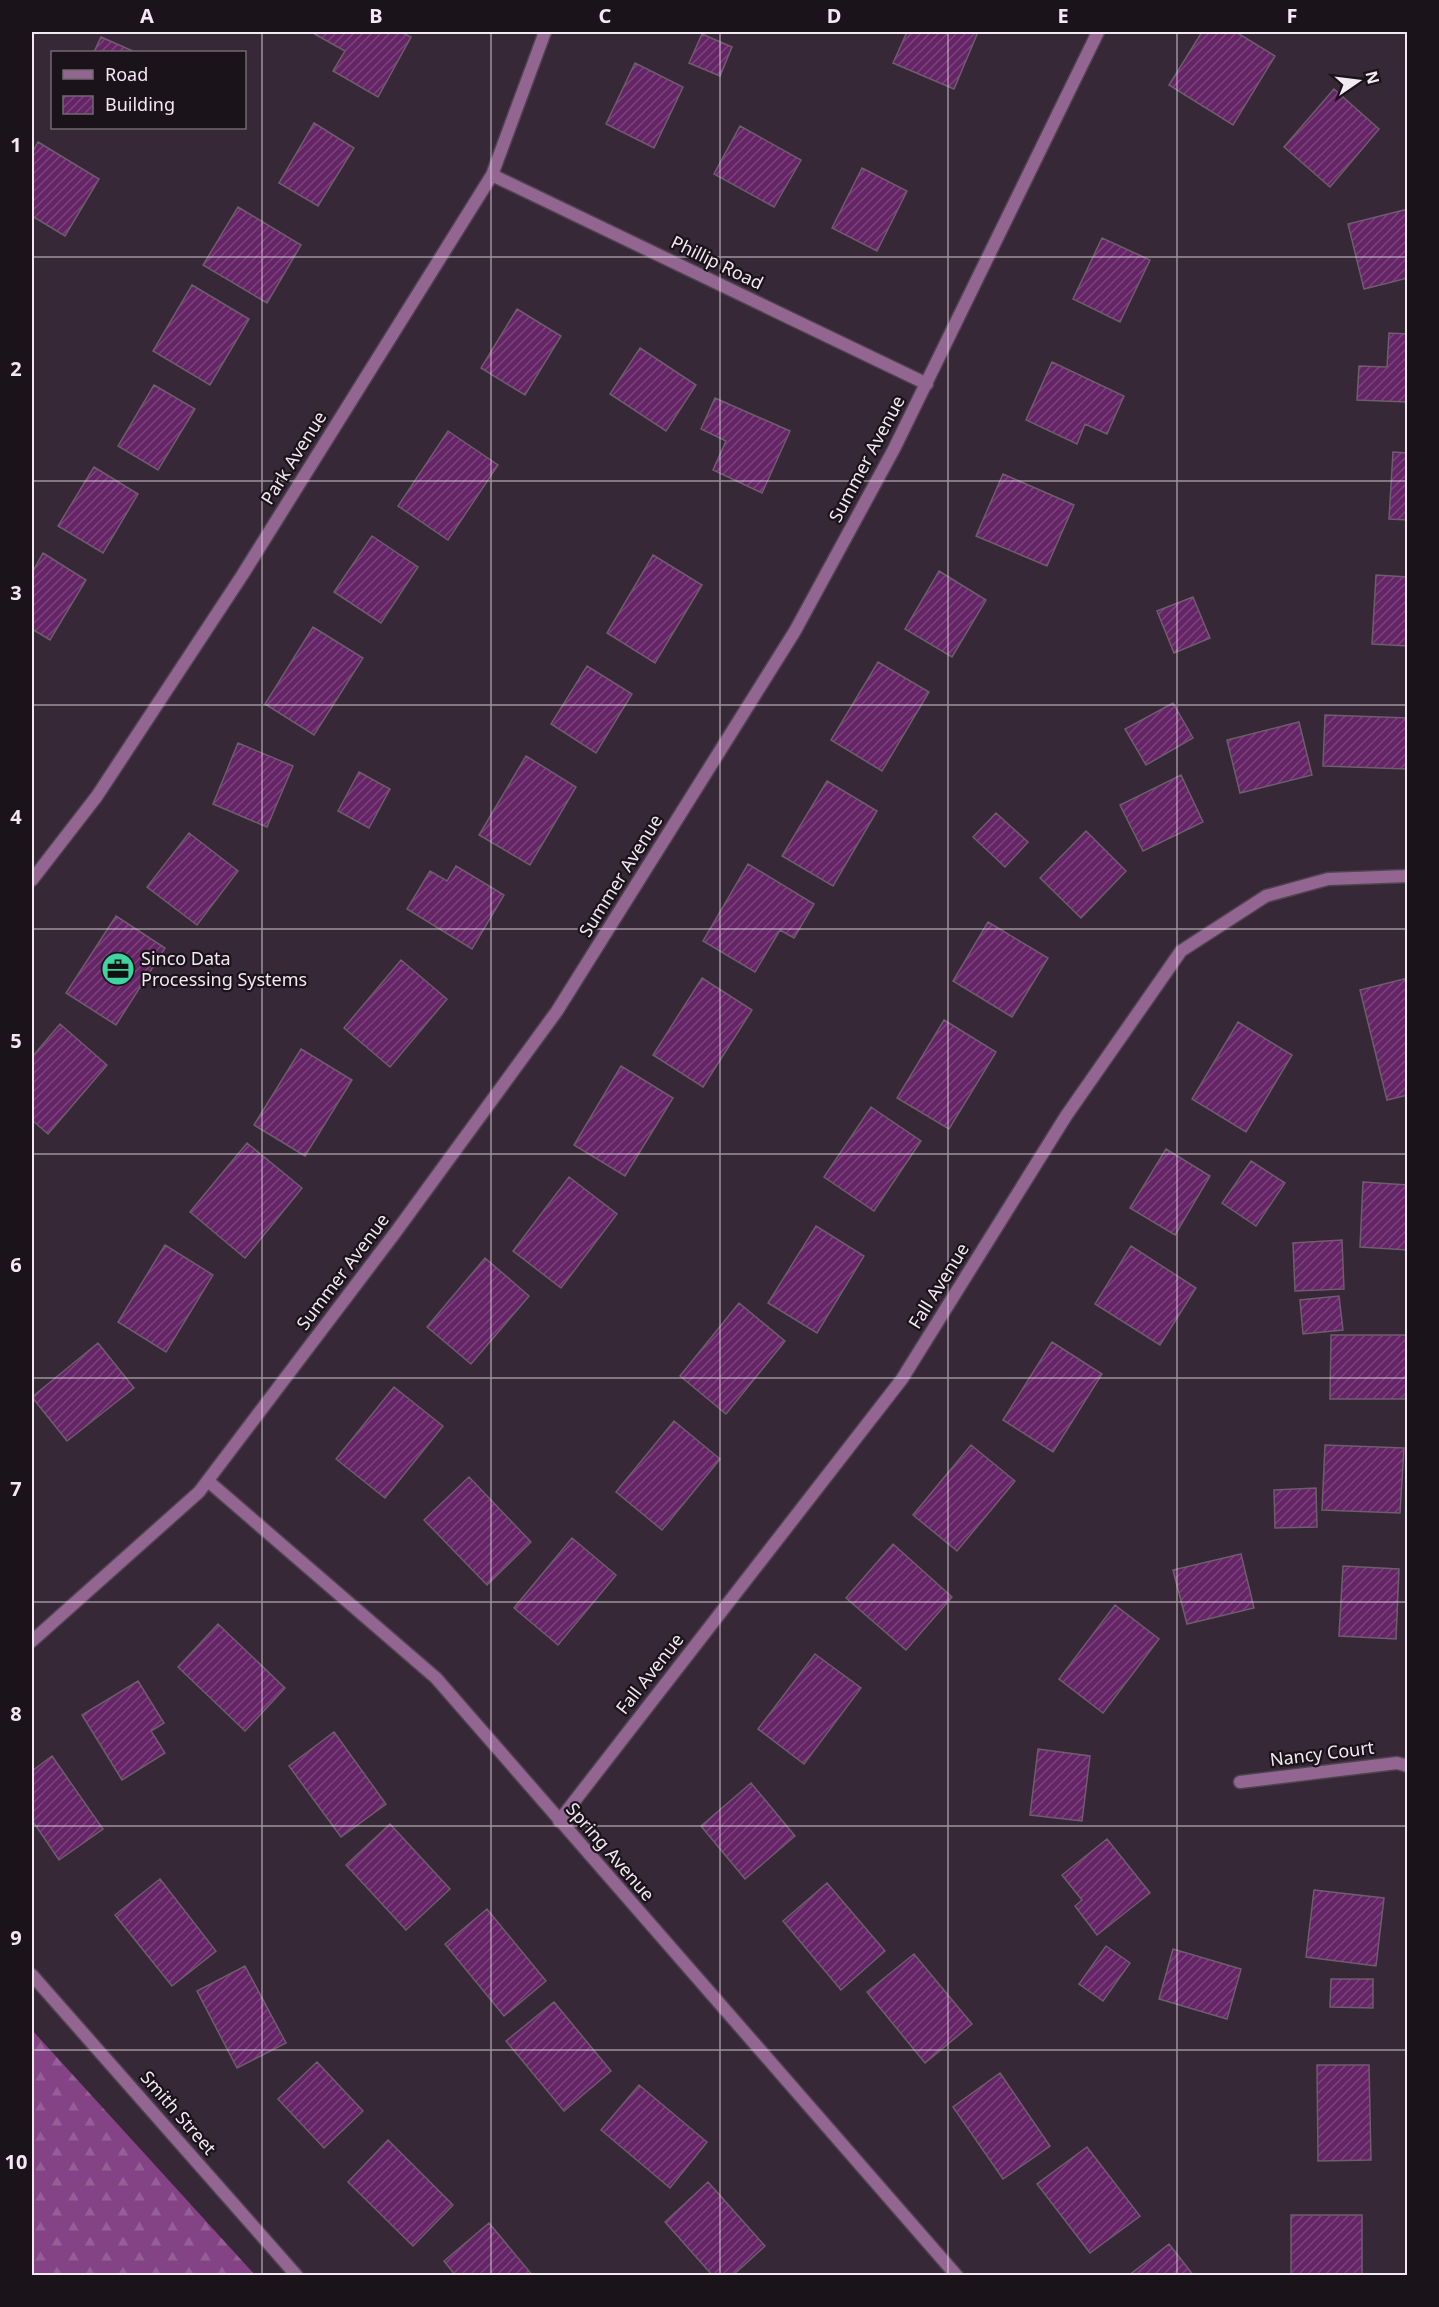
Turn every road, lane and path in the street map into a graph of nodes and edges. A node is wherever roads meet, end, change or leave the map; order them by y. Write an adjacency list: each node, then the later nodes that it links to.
1 (545, 32): 3 (street, Park Avenue)
2 (1098, 32): 4 (street, Summer Avenue)
3 (492, 175): 4 (street, Phillip Road); 6 (street, Park Avenue)
4 (927, 384): 7 (street, Summer Avenue)
5 (1407, 876): 11 (street, Fall Avenue)
6 (32, 880)
7 (208, 1481): 8 (street, Summer Avenue); 11 (street, Spring Avenue)
8 (32, 1641)
9 (1407, 1766): 10 (street, Nancy Court)
10 (1239, 1782)
11 (559, 1821): 14 (street, Spring Avenue)
12 (32, 1975): 13 (street, Smith Street)
13 (297, 2276)
14 (957, 2276)

